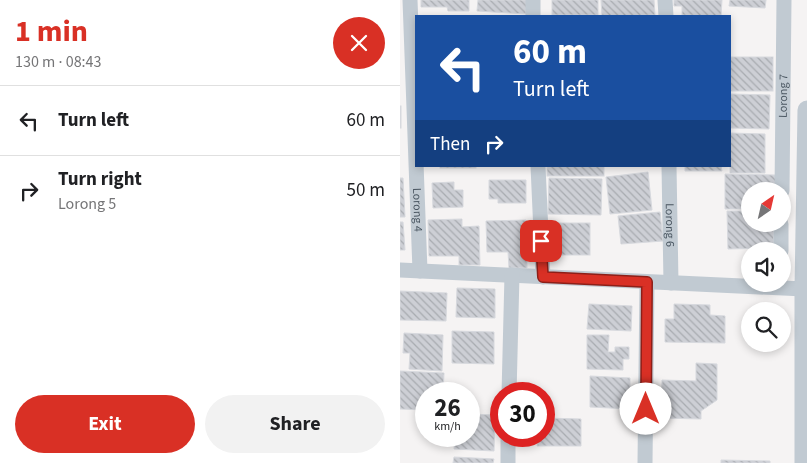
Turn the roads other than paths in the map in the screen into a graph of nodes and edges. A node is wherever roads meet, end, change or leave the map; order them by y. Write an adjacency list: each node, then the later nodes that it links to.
1 (410, 0): 8 (street, Lorong 4)
2 (533, 0): 5 (street)
3 (666, 0): 6 (street)
4 (784, 0): 12 (street, Lorong 7)
5 (533, 15)
6 (666, 15)
7 (807, 110): 21 (street)
8 (415, 136)
9 (416, 167): 14 (street, Lorong 4)
10 (538, 167): 16 (street)
11 (668, 167): 18 (street, Lorong 6)
12 (782, 182)
13 (400, 270): 14 (street)
14 (420, 271): 15 (street)
15 (512, 275): 16 (street); 22 (street)
16 (543, 277): 17 (street)
17 (647, 282): 18 (street); 25 (street)
18 (671, 283): 19 (street)
19 (741, 285)
20 (791, 287): 21 (street)
21 (804, 289): 26 (street)
22 (509, 382)
23 (508, 447): 24 (street)
24 (508, 463)
25 (645, 463)
26 (804, 463)

